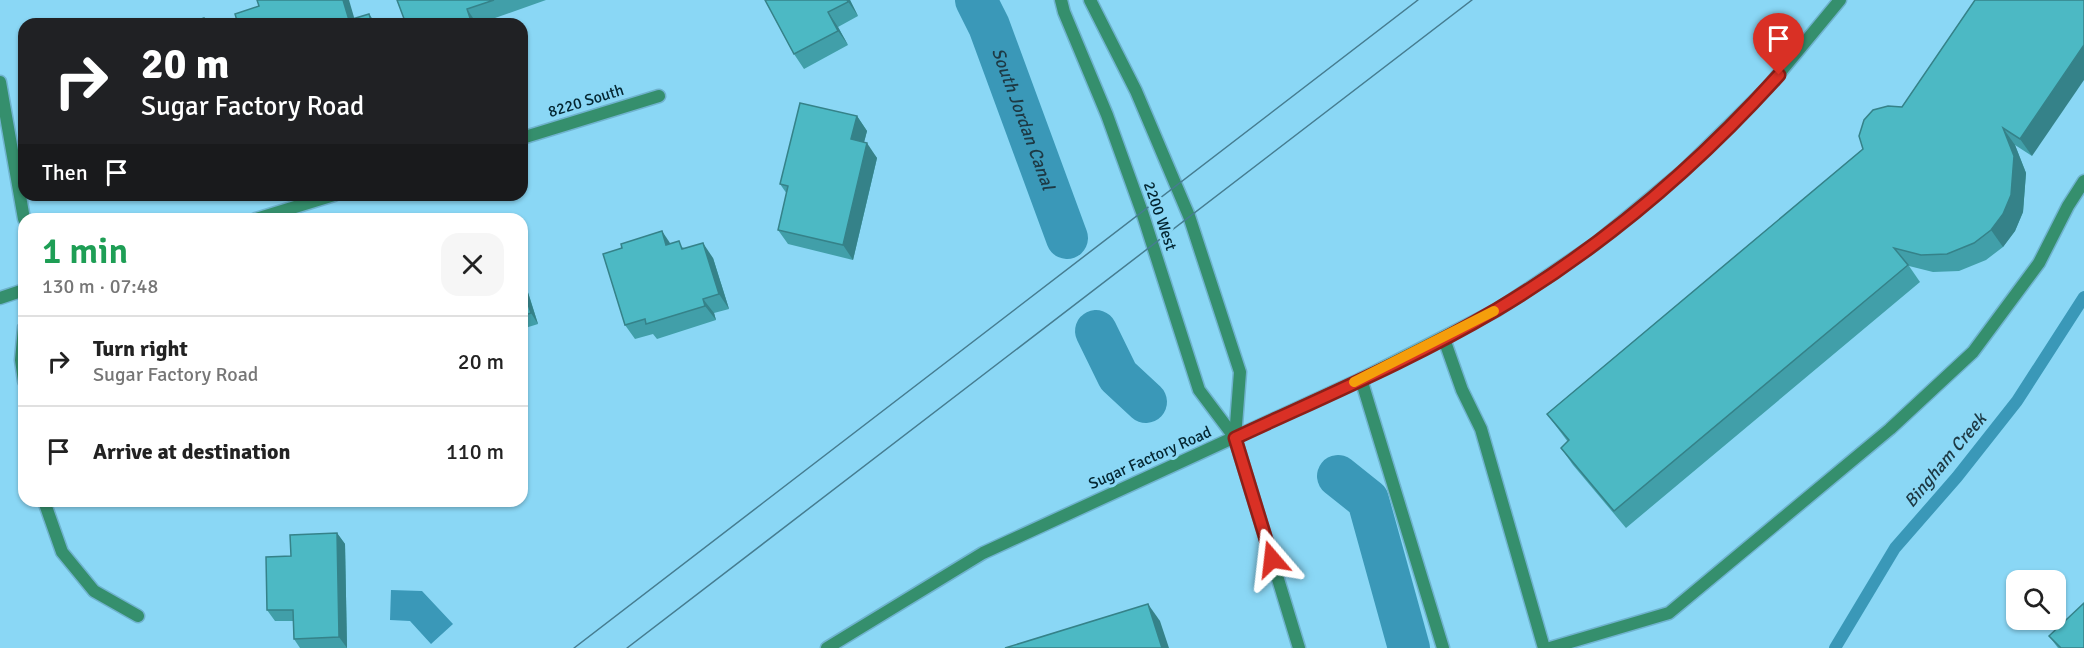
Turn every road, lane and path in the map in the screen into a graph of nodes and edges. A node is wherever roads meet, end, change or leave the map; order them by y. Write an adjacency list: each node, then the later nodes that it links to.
1 (1061, 0): 15 (street, 2200 West)
2 (1090, 0): 15 (street, 2200 West)
3 (1840, 0): 13 (street, Sugar Factory Road)
4 (0, 82): 8 (street)
5 (659, 96): 6 (street, 8220 South)
6 (528, 136)
7 (2084, 181): 22 (street)
8 (18, 185)
9 (314, 201): 10 (street)
10 (276, 213)
11 (18, 292): 12 (street)
12 (0, 298)
13 (1444, 339): 14 (street, Sugar Factory Road); 21 (street)
14 (1361, 379): 15 (street, Sugar Factory Road); 20 (street)
15 (1235, 438): 18 (street, Sugar Factory Road); 19 (street, 2200 West)
16 (46, 507): 17 (street)
17 (138, 616)
18 (827, 648)
19 (1299, 648)
20 (1443, 648)
21 (1544, 648)
22 (1550, 648)

